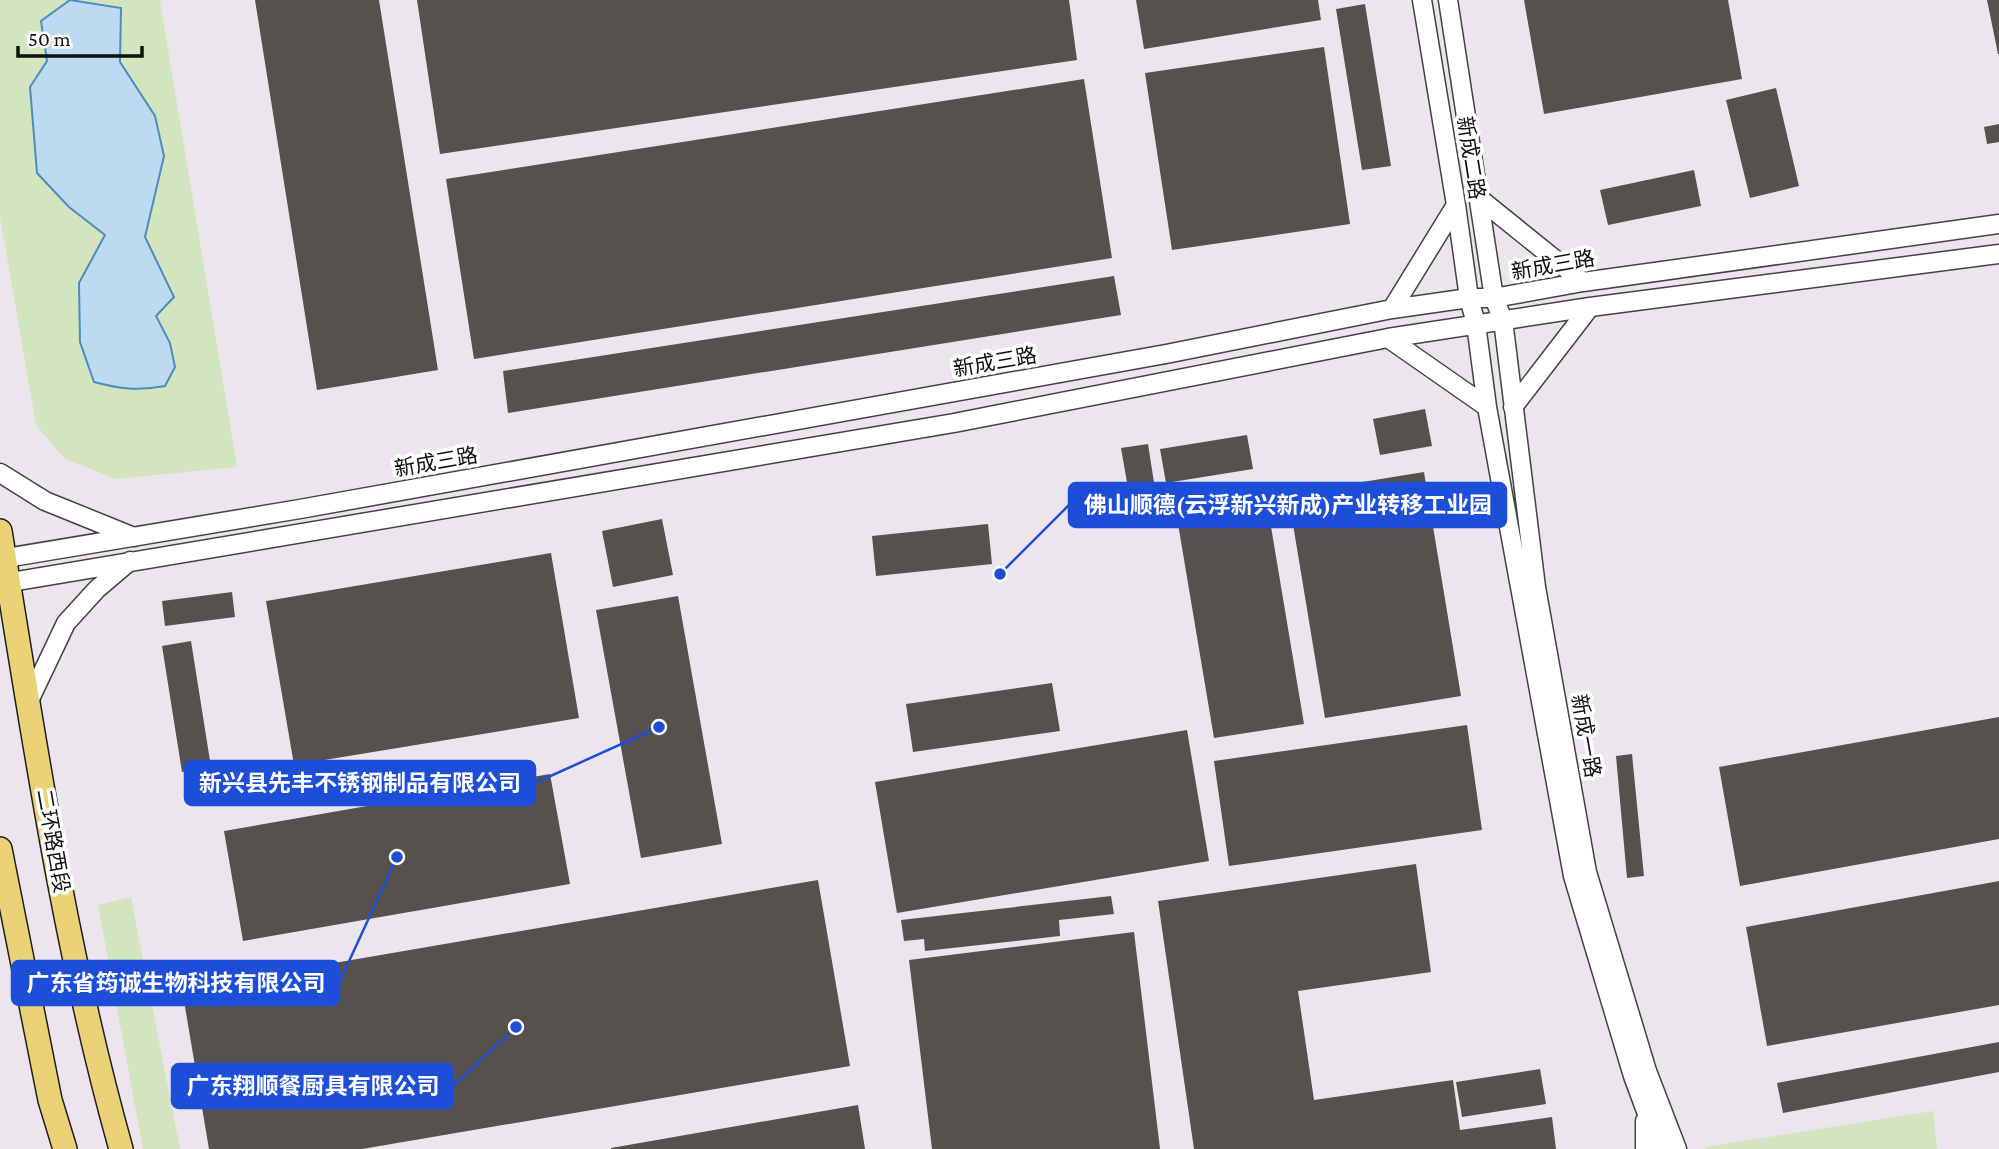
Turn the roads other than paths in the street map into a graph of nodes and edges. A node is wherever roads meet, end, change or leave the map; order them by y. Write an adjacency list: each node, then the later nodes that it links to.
1 (1422, 0): 4 (street, 新成二路)
2 (1448, 0): 3 (street, 新成二路)
3 (1480, 199): 7 (street); 9 (street, 新成二路)
4 (1456, 205): 8 (street, 新成二路); 11 (street)
5 (1999, 225): 7 (street, 新成三路)
6 (1999, 254): 10 (street)
7 (1583, 282): 9 (street, 新成三路)
8 (1469, 298): 9 (street, 新成三路); 11 (street, 新成三路); 13 (street, 新成二路)
9 (1494, 298): 12 (street, 新成二路)
10 (1590, 306): 12 (street); 16 (street)
11 (1392, 309): 19 (street, 新成三路)
12 (1503, 320): 13 (street); 16 (street, 新成一路)
13 (1476, 324): 14 (street); 15 (street, 新成一路)
14 (1388, 338): 15 (street); 21 (street)
15 (1487, 407): 25 (street, 新成一路)
16 (1513, 407): 30 (street, 新成一路)
17 (0, 473): 19 (street)
18 (0, 531): 20 (main road, 二环路西段)
19 (134, 537): 20 (street, 新成三路)
20 (2, 558): 22 (main road, 二环路西段)
21 (130, 561): 22 (street); 23 (street)
22 (4, 583): 23 (main road, 二环路西段)
23 (28, 703): 27 (main road, 二环路西段)
24 (0, 849): 26 (main road)
25 (1646, 1110): 28 (street); 29 (street, 新成一路)
26 (65, 1149)
27 (121, 1149)
28 (1645, 1149)
29 (1660, 1149)
30 (1677, 1149)

